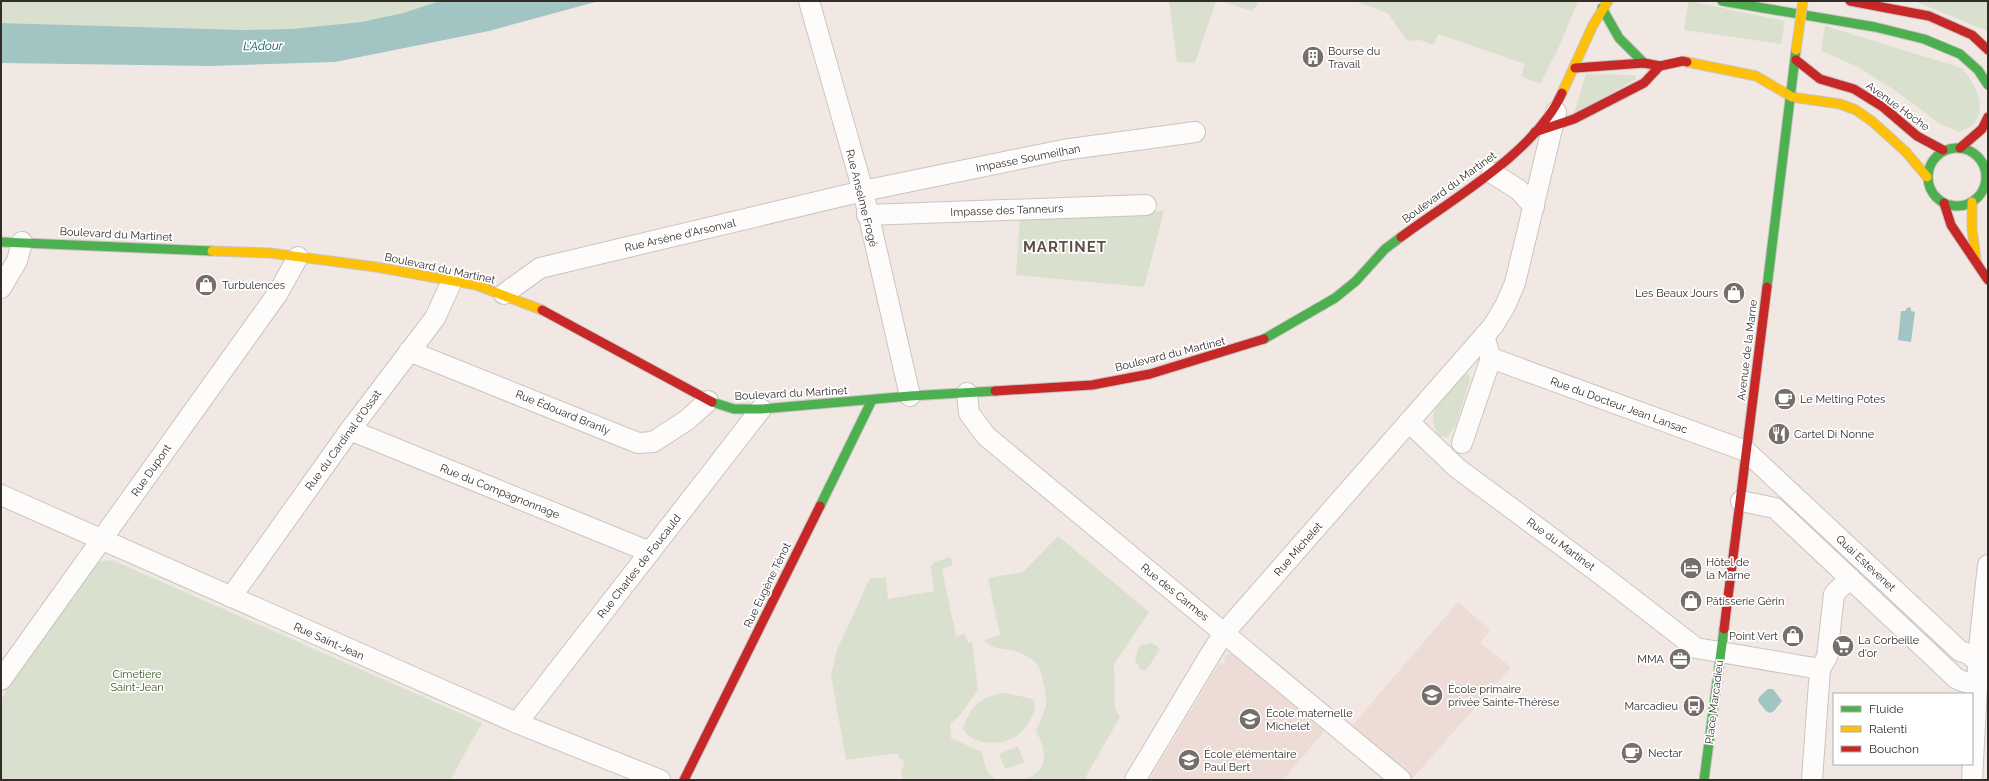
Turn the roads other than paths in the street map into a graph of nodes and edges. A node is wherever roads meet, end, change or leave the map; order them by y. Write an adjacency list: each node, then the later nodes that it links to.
1 (809, 1): 27 (street, Rue Anselme Frogé)
2 (1722, 1): 14 (main road)
3 (1803, 1): 7 (main road, Avenue de la Marne, bridge)
4 (1850, 1): 6 (main road)
5 (1605, 4): 8 (main road); 11 (main road)
6 (1988, 50)
7 (1796, 60): 10 (main road); 15 (main road, Avenue de la Marne); 21 (main road, Avenue Hoche)
8 (1644, 63): 9 (main road); 11 (main road)
9 (1660, 66): 13 (main road); 18 (main road, Boulevard du Martinet)
10 (1784, 66)
11 (1575, 68): 16 (main road)
12 (1770, 71): 13 (main road)
13 (1756, 76): 15 (main road)
14 (1988, 85)
15 (1792, 97): 25 (main road); 52 (main road, Avenue de la Marne)
16 (1559, 100): 18 (street)
17 (1988, 117): 20 (main road)
18 (1544, 129): 24 (main road, Boulevard du Martinet); 31 (street)
19 (1195, 132): 27 (street, Impasse Soumeilhan)
20 (1960, 148): 21 (main road); 23 (main road)
21 (1944, 150): 25 (main road)
22 (1988, 151): 23 (main road)
23 (1985, 166): 26 (main road)
24 (1492, 173): 31 (street); 44 (main road, Boulevard du Martinet)
25 (1927, 177): 29 (main road)
26 (1986, 185): 28 (main road)
27 (863, 191): 32 (street, Rue Anselme Frogé); 40 (street, Rue Arsène d'Arsonval)
28 (1972, 202): 29 (main road); 36 (main road)
29 (1944, 203): 36 (main road)
30 (1146, 205): 32 (street, Impasse des Tanneurs)
31 (1534, 207): 41 (street)
32 (867, 216): 45 (street, Rue Anselme Frogé)
33 (1, 242): 34 (main road, Boulevard du Martinet)
34 (22, 242): 35 (main road, Boulevard du Martinet); 39 (street)
35 (298, 256): 38 (main road, Boulevard du Martinet); 55 (street, Rue Dupont)
36 (1976, 261): 37 (main road)
37 (1988, 280)
38 (452, 281): 40 (main road, Boulevard du Martinet); 42 (street, Rue du Cardinal d'Ossat)
39 (1, 288)
40 (504, 294): 47 (main road, Boulevard du Martinet)
41 (1484, 336): 43 (street); 49 (street, Rue Michelet)
42 (409, 351): 47 (street, Rue Édouard Branly); 50 (street, Rue du Cardinal d'Ossat)
43 (1491, 358): 51 (street); 52 (street, Rue du Docteur Jean Lansac)
44 (967, 393): 45 (main road, Boulevard du Martinet); 60 (street, Rue des Carmes)
45 (910, 396): 46 (main road, Boulevard du Martinet)
46 (872, 400): 48 (main road, Boulevard du Martinet); 67 (main road, Rue Eugène Ténot)
47 (708, 401): 48 (main road, Boulevard du Martinet)
48 (761, 409): 56 (street, Rue Charles de Foucauld)
49 (1409, 422): 60 (street, Rue Michelet); 61 (street, Rue du Martinet)
50 (350, 430): 56 (street, Rue du Compagnonnage); 59 (street, Rue du Cardinal d'Ossat)
51 (1462, 443)
52 (1746, 451): 54 (main road, Avenue de la Marne); 63 (street, Quai Estevenet)
53 (1, 495): 55 (street, Rue Saint-Jean)
54 (1741, 501): 58 (street, Quai Estevenet); 61 (main road, Avenue de la Marne)
55 (102, 540): 59 (street, Rue Saint-Jean); 64 (street, Rue Dupont)
56 (650, 552): 65 (street, Rue Charles de Foucauld)
57 (1988, 565): 63 (street)
58 (1850, 578): 62 (street); 63 (street, Quai Estevenet)
59 (231, 597): 65 (street, Rue Saint-Jean)
60 (1224, 633): 68 (street, Rue Michelet); 69 (street, Rue des Carmes)
61 (1720, 653): 62 (street, Place Marcadieu); 70 (main road, Place Marcadieu)
62 (1820, 669): 71 (street)
63 (1982, 673): 72 (street)
64 (1, 680)
65 (517, 723): 66 (street, Rue Saint-Jean)
66 (660, 780)
67 (684, 780)
68 (1135, 780)
69 (1401, 780)
70 (1704, 780)
71 (1812, 780)
72 (1972, 780)

